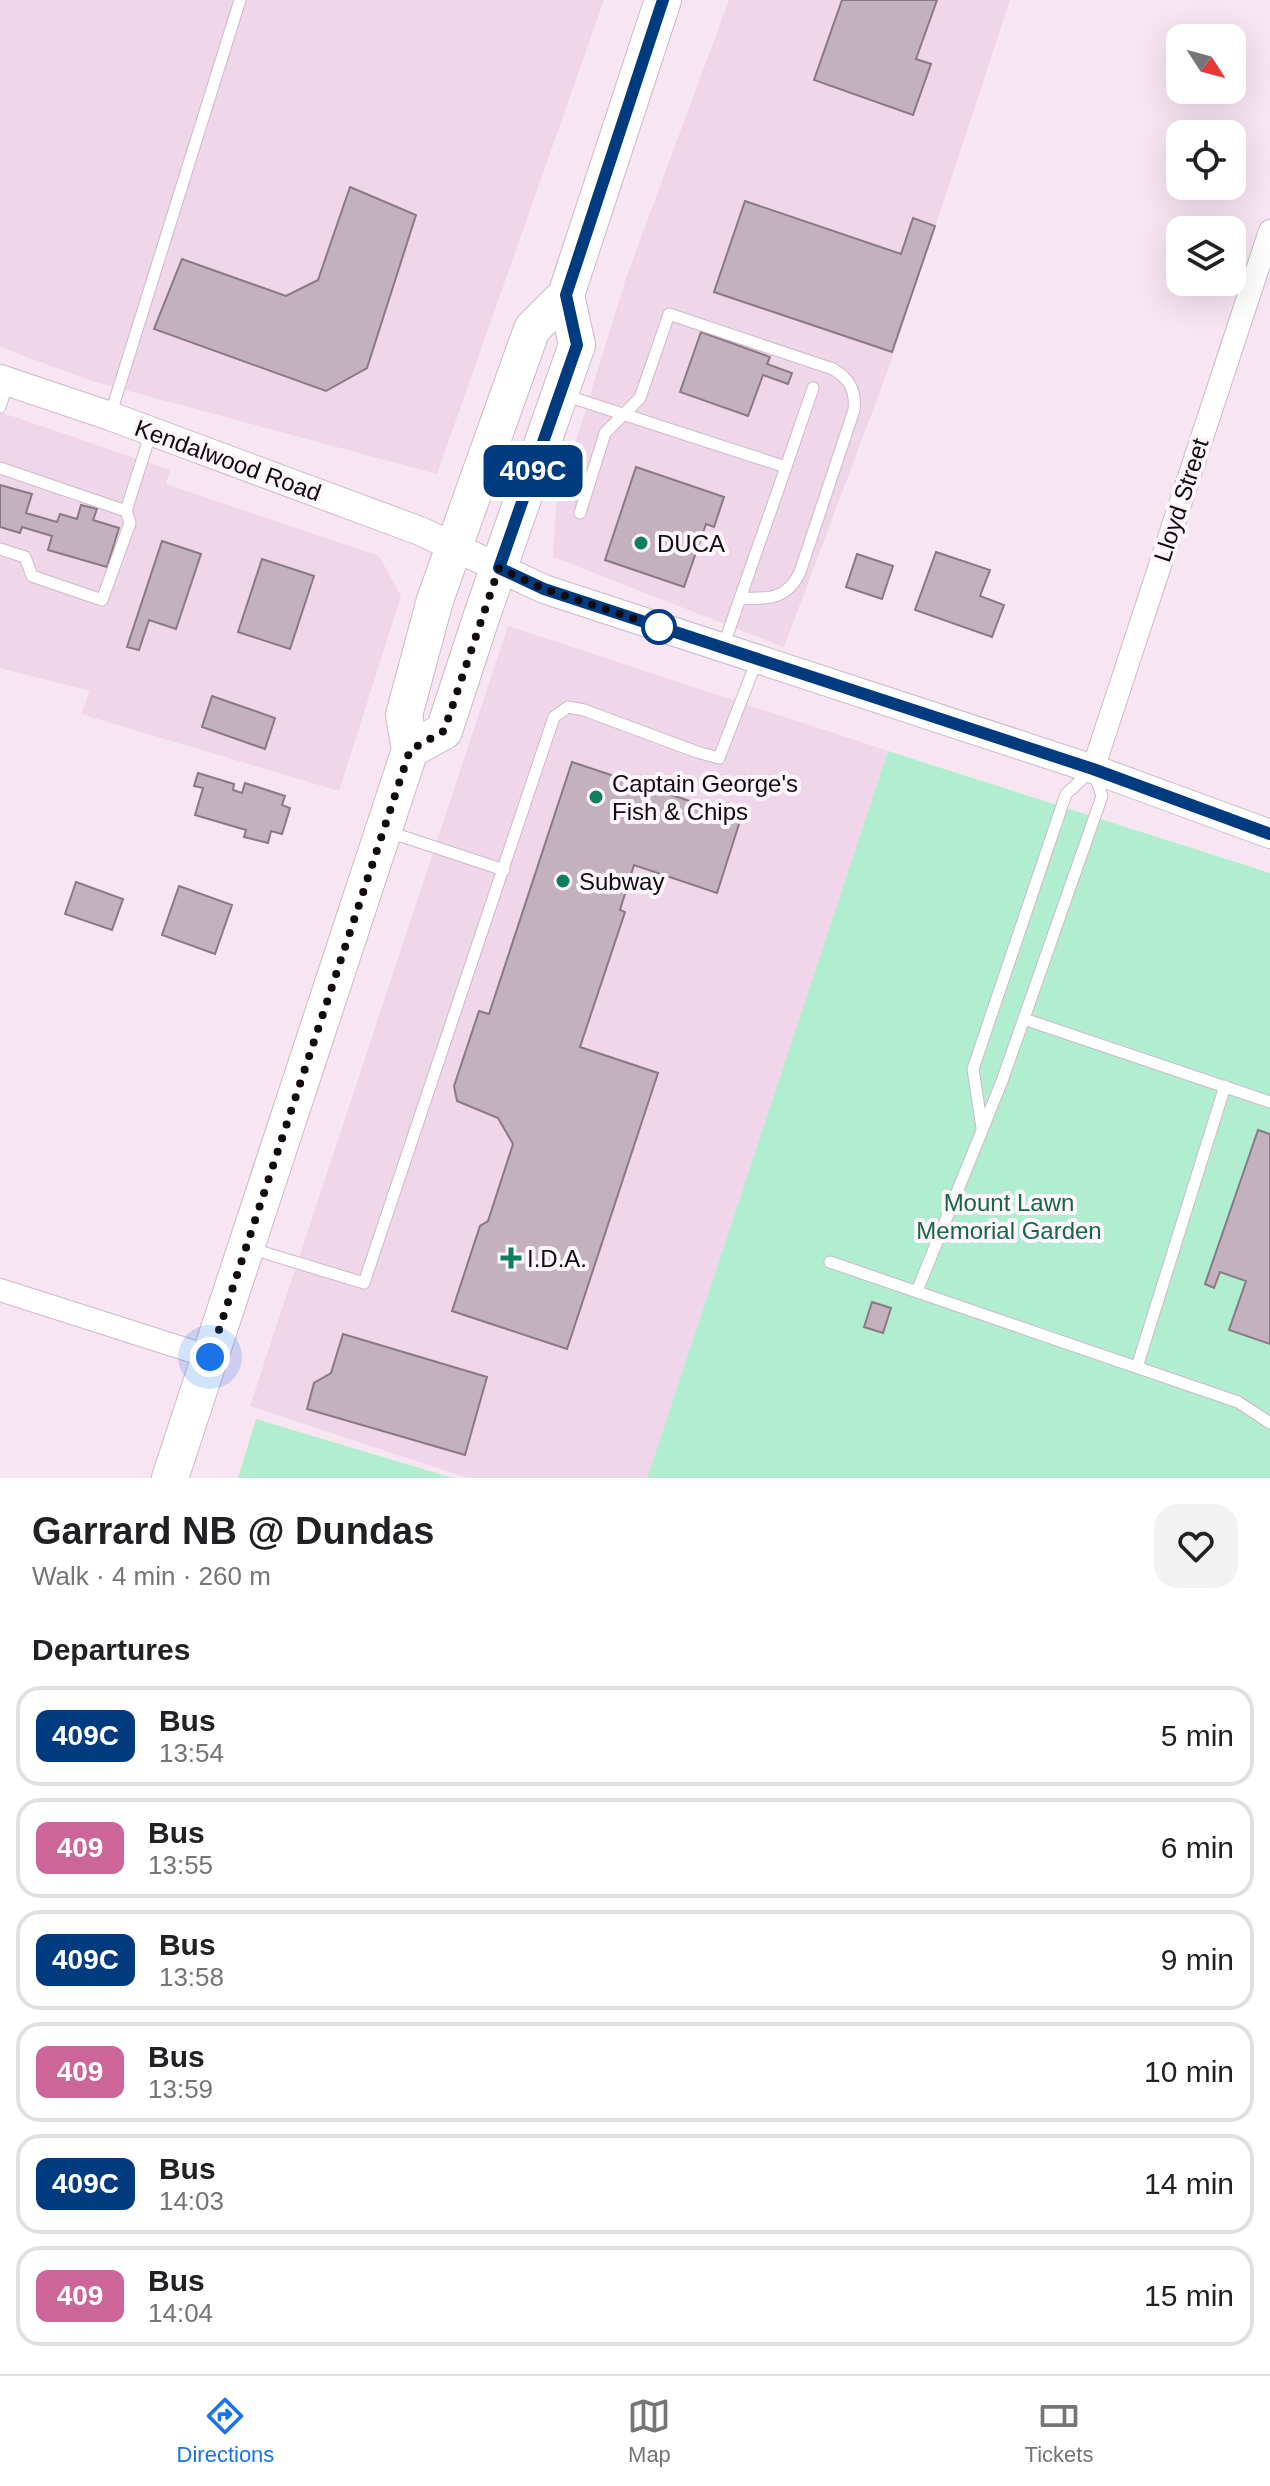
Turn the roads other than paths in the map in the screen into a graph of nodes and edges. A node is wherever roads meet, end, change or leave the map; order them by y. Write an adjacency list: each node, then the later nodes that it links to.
1 (240, 0): 9 (lane)
2 (663, 0): 4 (main road)
3 (1270, 231): 22 (street, Lloyd Street)
4 (566, 295): 7 (main road); 15 (main road)
5 (813, 388): 11 (lane)
6 (3, 389): 9 (street, Kendalwood Road)
7 (560, 393): 8 (lane); 17 (main road)
8 (622, 414): 11 (lane); 14 (lane); 18 (lane)
9 (110, 416): 10 (street, Kendalwood Road)
10 (151, 432): 13 (lane); 15 (street, Kendalwood Road)
11 (786, 467): 18 (lane)
12 (0, 468): 13 (lane)
13 (126, 511): 16 (lane)
14 (580, 513)
15 (454, 546): 17 (street, Kendalwood Road); 21 (main road)
16 (0, 549)
17 (499, 568): 19 (street, Kendalwood Road); 21 (main road)
18 (740, 598): 19 (lane)
19 (723, 648): 20 (street, Kendalwood Road)
20 (757, 659): 22 (street, Kendalwood Road); 25 (lane)
21 (410, 750): 23 (main road)
22 (1093, 769): 24 (street, Kendalwood Road); 26 (lane); 29 (lane)
23 (385, 831): 25 (lane); 30 (main road)
24 (1270, 834)
25 (504, 870): 30 (lane)
26 (1024, 1019): 27 (lane); 29 (lane)
27 (1225, 1086): 28 (lane); 35 (lane)
28 (1270, 1102)
29 (982, 1128): 33 (lane)
30 (246, 1247): 34 (main road)
31 (830, 1262): 33 (lane)
32 (0, 1290): 34 (street)
33 (917, 1291): 35 (lane)
34 (210, 1357): 37 (main road)
35 (1137, 1367): 36 (lane)
36 (1270, 1423)
37 (170, 1478)

